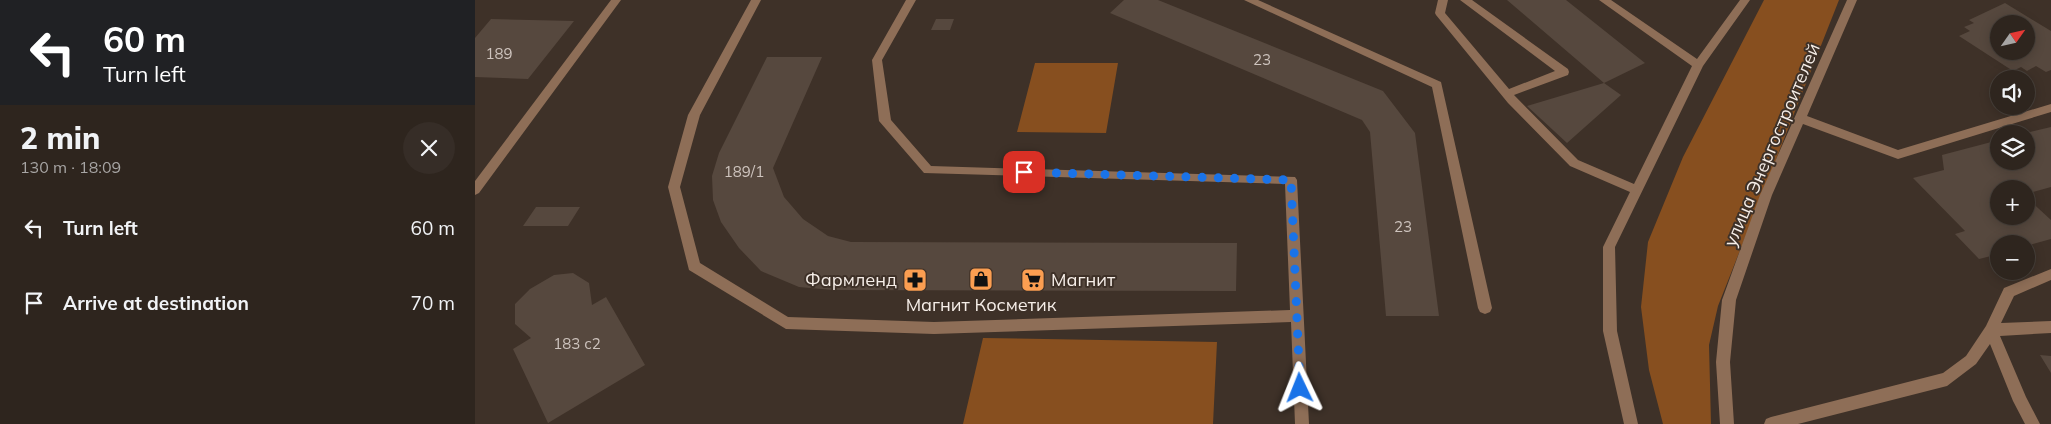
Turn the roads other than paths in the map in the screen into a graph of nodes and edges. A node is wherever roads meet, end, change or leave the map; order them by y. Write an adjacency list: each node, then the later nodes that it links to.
1 (616, 0): 14 (street)
2 (756, 0): 18 (street)
3 (911, 0): 18 (street)
4 (1249, 0): 17 (street)
5 (1443, 0): 11 (street)
6 (1465, 0): 11 (street)
7 (1604, 0): 10 (street)
8 (1745, 0): 10 (street)
9 (1852, 0): 13 (street, улица Энергостроителей)
10 (1698, 65): 15 (street)
11 (1507, 94): 15 (street)
12 (2051, 108): 13 (street)
13 (1800, 118): 23 (street, улица Энергостроителей)
14 (475, 190)
15 (1636, 190): 22 (street)
16 (2051, 274): 20 (street)
17 (1485, 308)
18 (1297, 316): 21 (street)
19 (2051, 328): 20 (street)
20 (1991, 330): 24 (street); 25 (street)
21 (1302, 424)
22 (1631, 424)
23 (1727, 424)
24 (1771, 424)
25 (2033, 424)

